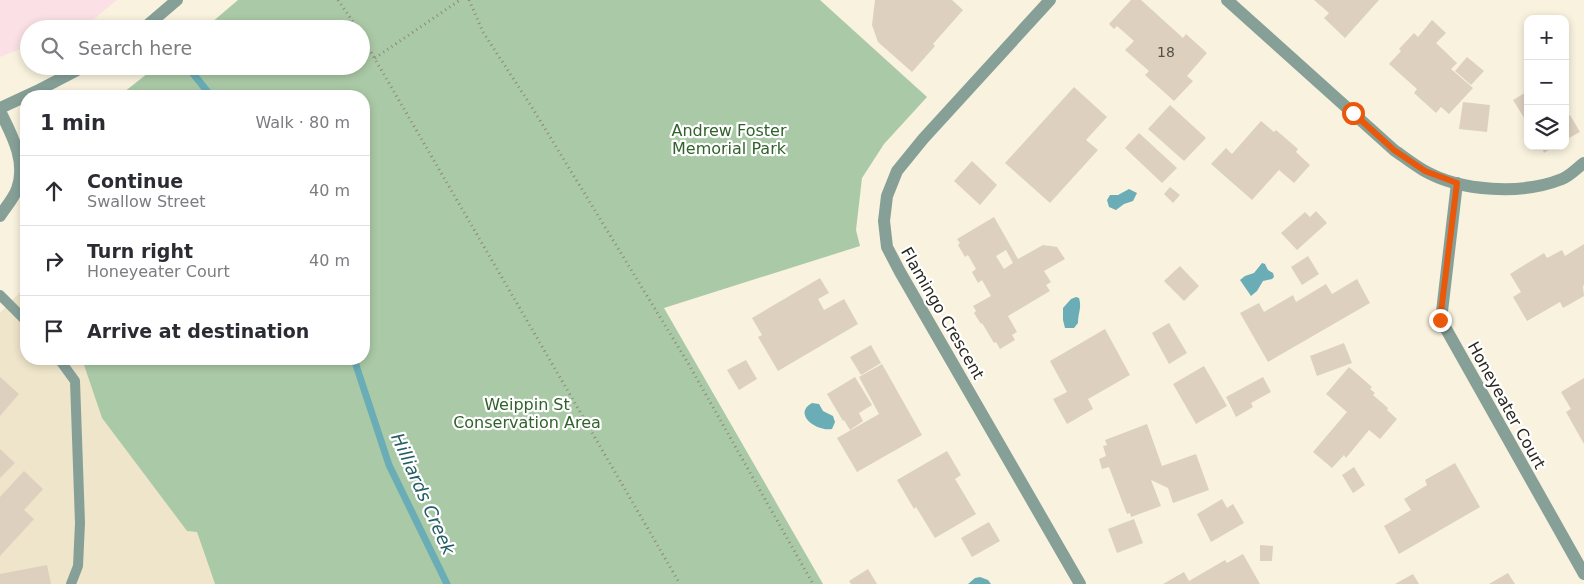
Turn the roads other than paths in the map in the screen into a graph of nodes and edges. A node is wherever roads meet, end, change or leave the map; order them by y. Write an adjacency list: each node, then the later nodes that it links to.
1 (177, 0): 4 (street)
2 (1050, 0): 17 (street, Flamingo Crescent)
3 (1228, 0): 10 (street)
4 (154, 20)
5 (67, 75): 6 (street)
6 (40, 90)
7 (20, 100): 8 (street)
8 (0, 109): 11 (street)
9 (1584, 163): 10 (street)
10 (1457, 183): 15 (street, Honeyeater Court)
11 (0, 216)
12 (0, 295): 13 (lane)
13 (20, 315)
14 (63, 365): 16 (lane)
15 (1584, 574)
16 (72, 584)
17 (1080, 584)

